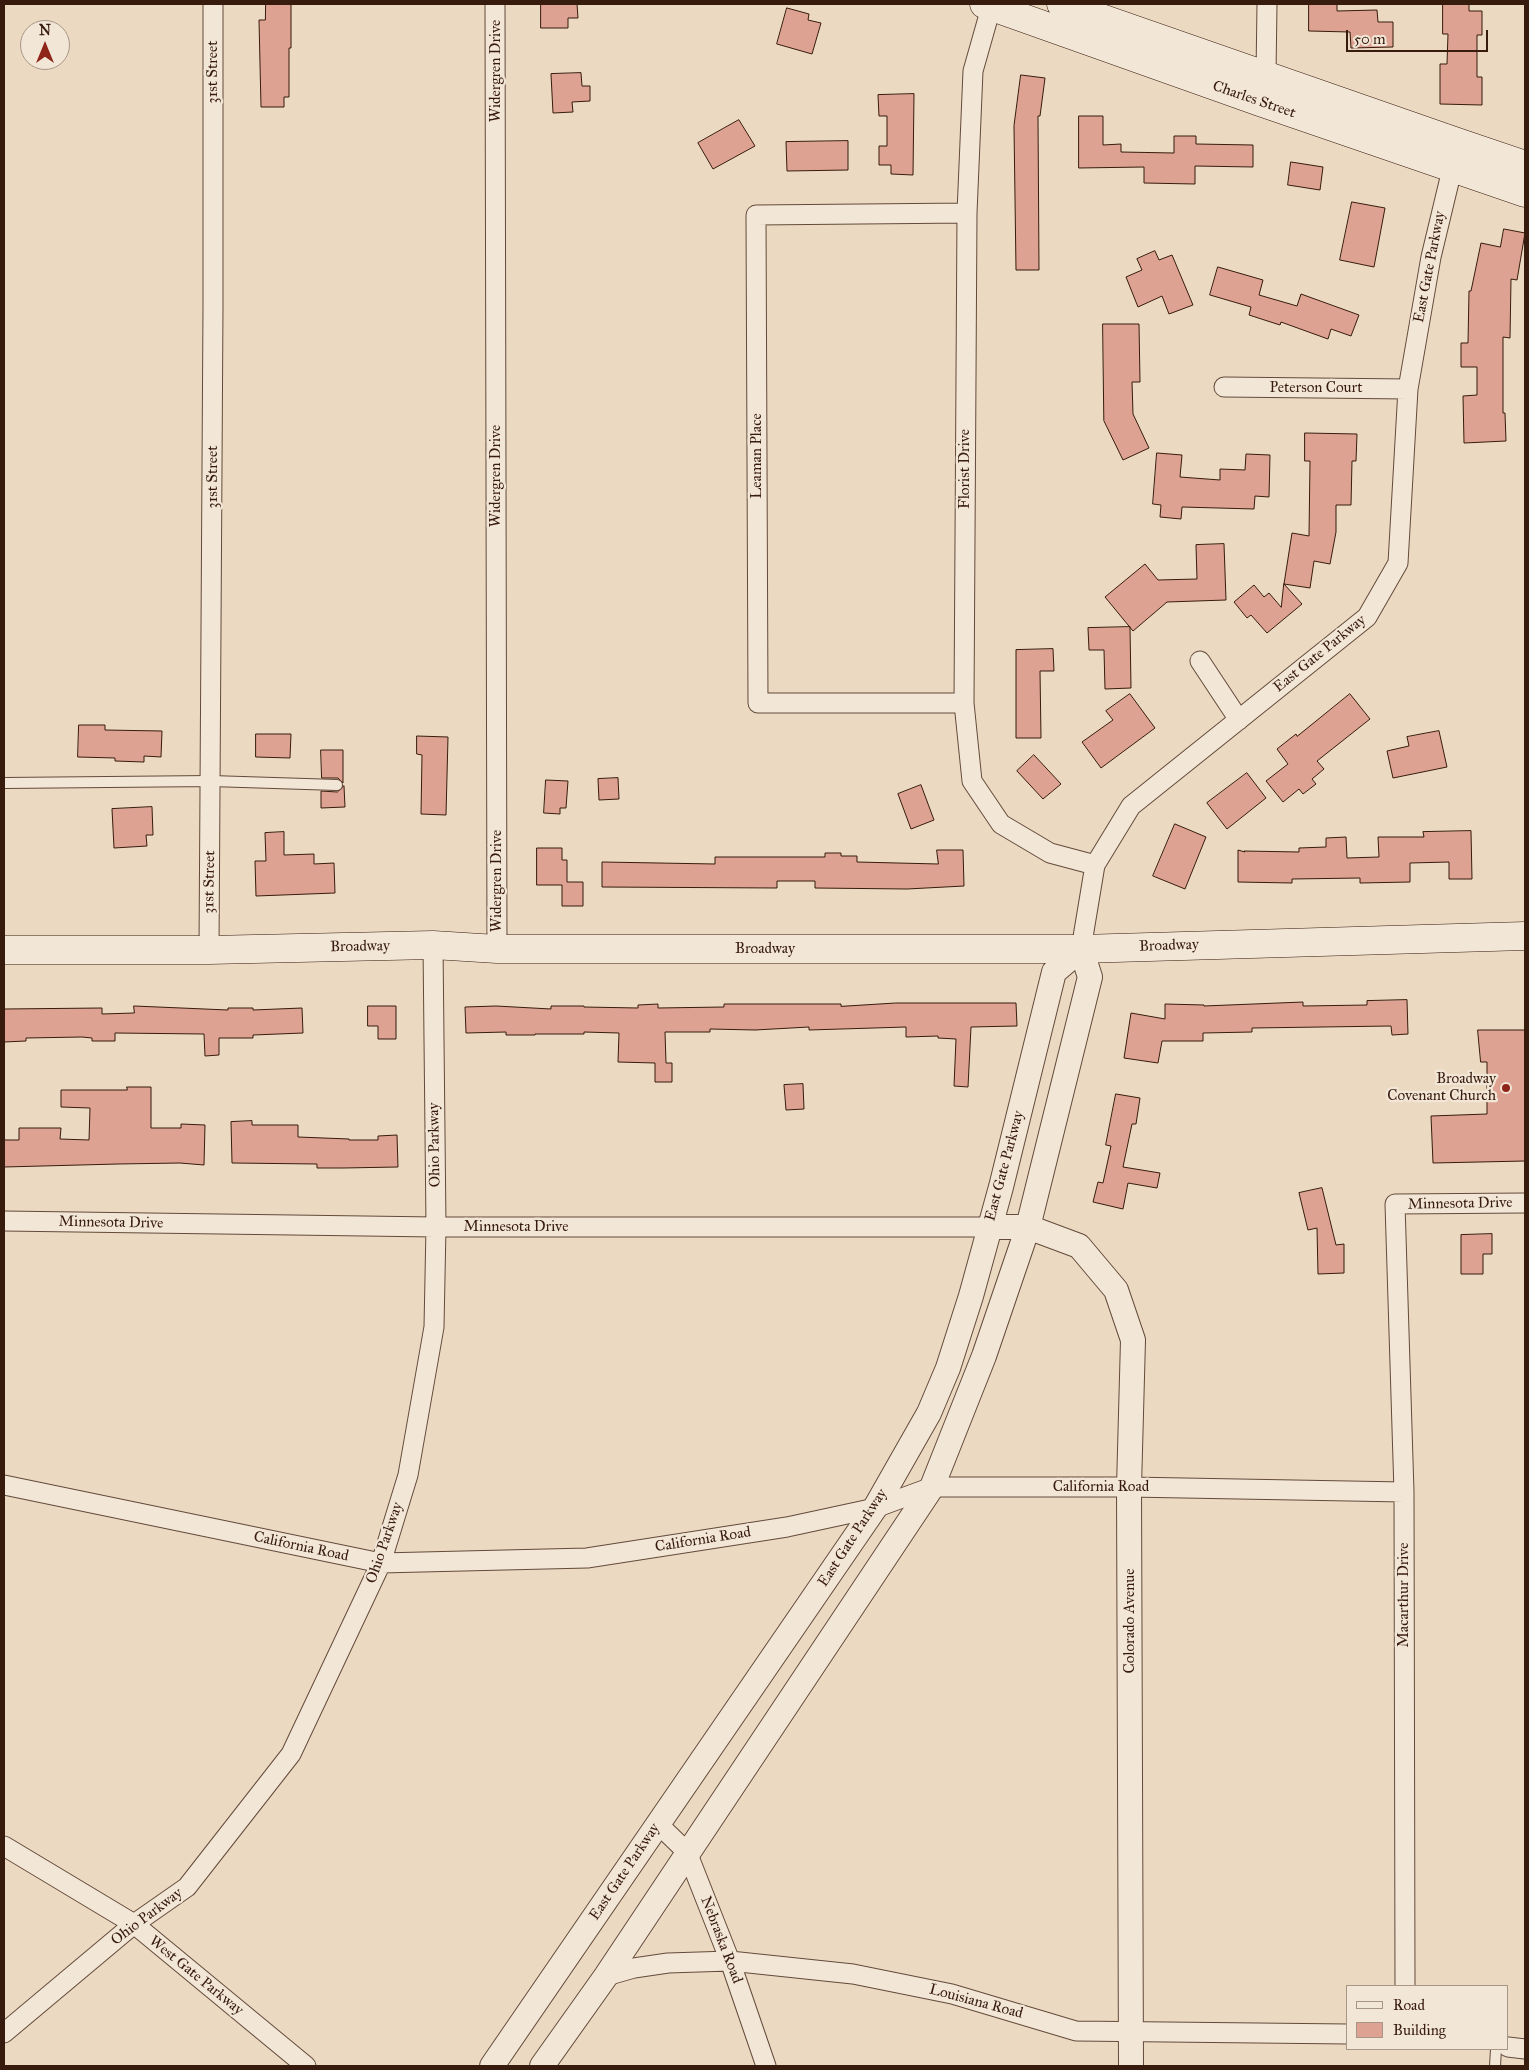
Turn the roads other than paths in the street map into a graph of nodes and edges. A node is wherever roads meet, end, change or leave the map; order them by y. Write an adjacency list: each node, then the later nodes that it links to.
1 (213, 4): 17 (street, 31st Street)
2 (496, 4): 23 (street, Widergren Drive)
3 (1062, 4): 6 (main road, Charles Street)
4 (1267, 4): 6 (street)
5 (990, 5): 7 (main road, Charles Street); 11 (street, Florist Drive)
6 (1266, 75): 7 (street); 8 (main road, Charles Street)
7 (1260, 102): 8 (main road, Charles Street)
8 (1456, 155): 9 (main road, Charles Street); 10 (main road, Charles Street); 13 (street, East Gate Parkway)
9 (1525, 165)
10 (1525, 193)
11 (967, 213): 15 (street, Florist Drive); 15 (street, Leaman Place)
12 (1224, 387): 13 (street, Peterson Court)
13 (1408, 389): 16 (street, East Gate Parkway)
14 (1200, 660): 16 (street)
15 (964, 704): 20 (street, Florist Drive)
16 (1239, 720): 20 (street, East Gate Parkway)
17 (211, 781): 18 (lane); 19 (lane); 26 (street, 31st Street)
18 (4, 784)
19 (337, 784)
20 (1095, 865): 24 (street, East Gate Parkway)
21 (1525, 936): 24 (main road, Broadway)
22 (433, 945): 23 (main road, Broadway); 26 (main road, Broadway); 32 (street, Ohio Parkway)
23 (497, 949): 24 (main road, Broadway)
24 (1081, 949): 30 (street, East Gate Parkway); 31 (street, East Gate Parkway)
25 (4, 950): 26 (main road, Broadway)
26 (209, 950)
27 (1525, 1203): 28 (street, Minnesota Drive)
28 (1395, 1204): 36 (street, Macarthur Drive)
29 (4, 1221): 32 (street, Minnesota Drive)
30 (989, 1227): 31 (street, Minnesota Drive); 32 (street, Minnesota Drive); 37 (street, East Gate Parkway)
31 (1028, 1227): 34 (street, East Gate Parkway); 35 (street, Colorado Avenue)
32 (436, 1228): 38 (street, Ohio Parkway)
33 (4, 1485): 38 (street, California Road)
34 (932, 1487): 35 (street, California Road); 37 (street, California Road); 41 (street, East Gate Parkway)
35 (1129, 1487): 36 (street, California Road); 46 (street, Colorado Avenue)
36 (1404, 1492): 45 (street, Macarthur Drive)
37 (875, 1508): 38 (street, California Road); 39 (street, East Gate Parkway)
38 (381, 1563): 42 (street, Ohio Parkway)
39 (658, 1824): 41 (street, Nebraska Road); 53 (street, East Gate Parkway)
40 (4, 1846): 42 (street, West Gate Parkway)
41 (687, 1852): 43 (street, Nebraska Road); 44 (street, East Gate Parkway)
42 (134, 1924): 47 (street, Ohio Parkway); 52 (street, West Gate Parkway)
43 (730, 1961): 44 (street, Louisiana Road); 46 (street, Louisiana Road); 55 (street, Nebraska Road)
44 (606, 1976): 54 (street, East Gate Parkway)
45 (1405, 1985)
46 (1132, 2032): 48 (street, Louisiana Road); 56 (street, Colorado Avenue)
47 (4, 2033)
48 (1346, 2034)
49 (1509, 2047): 50 (street)
50 (1525, 2049)
51 (1496, 2050): 57 (lane)
52 (306, 2066)
53 (492, 2066)
54 (542, 2066)
55 (766, 2066)
56 (1131, 2066)
57 (1495, 2066)

